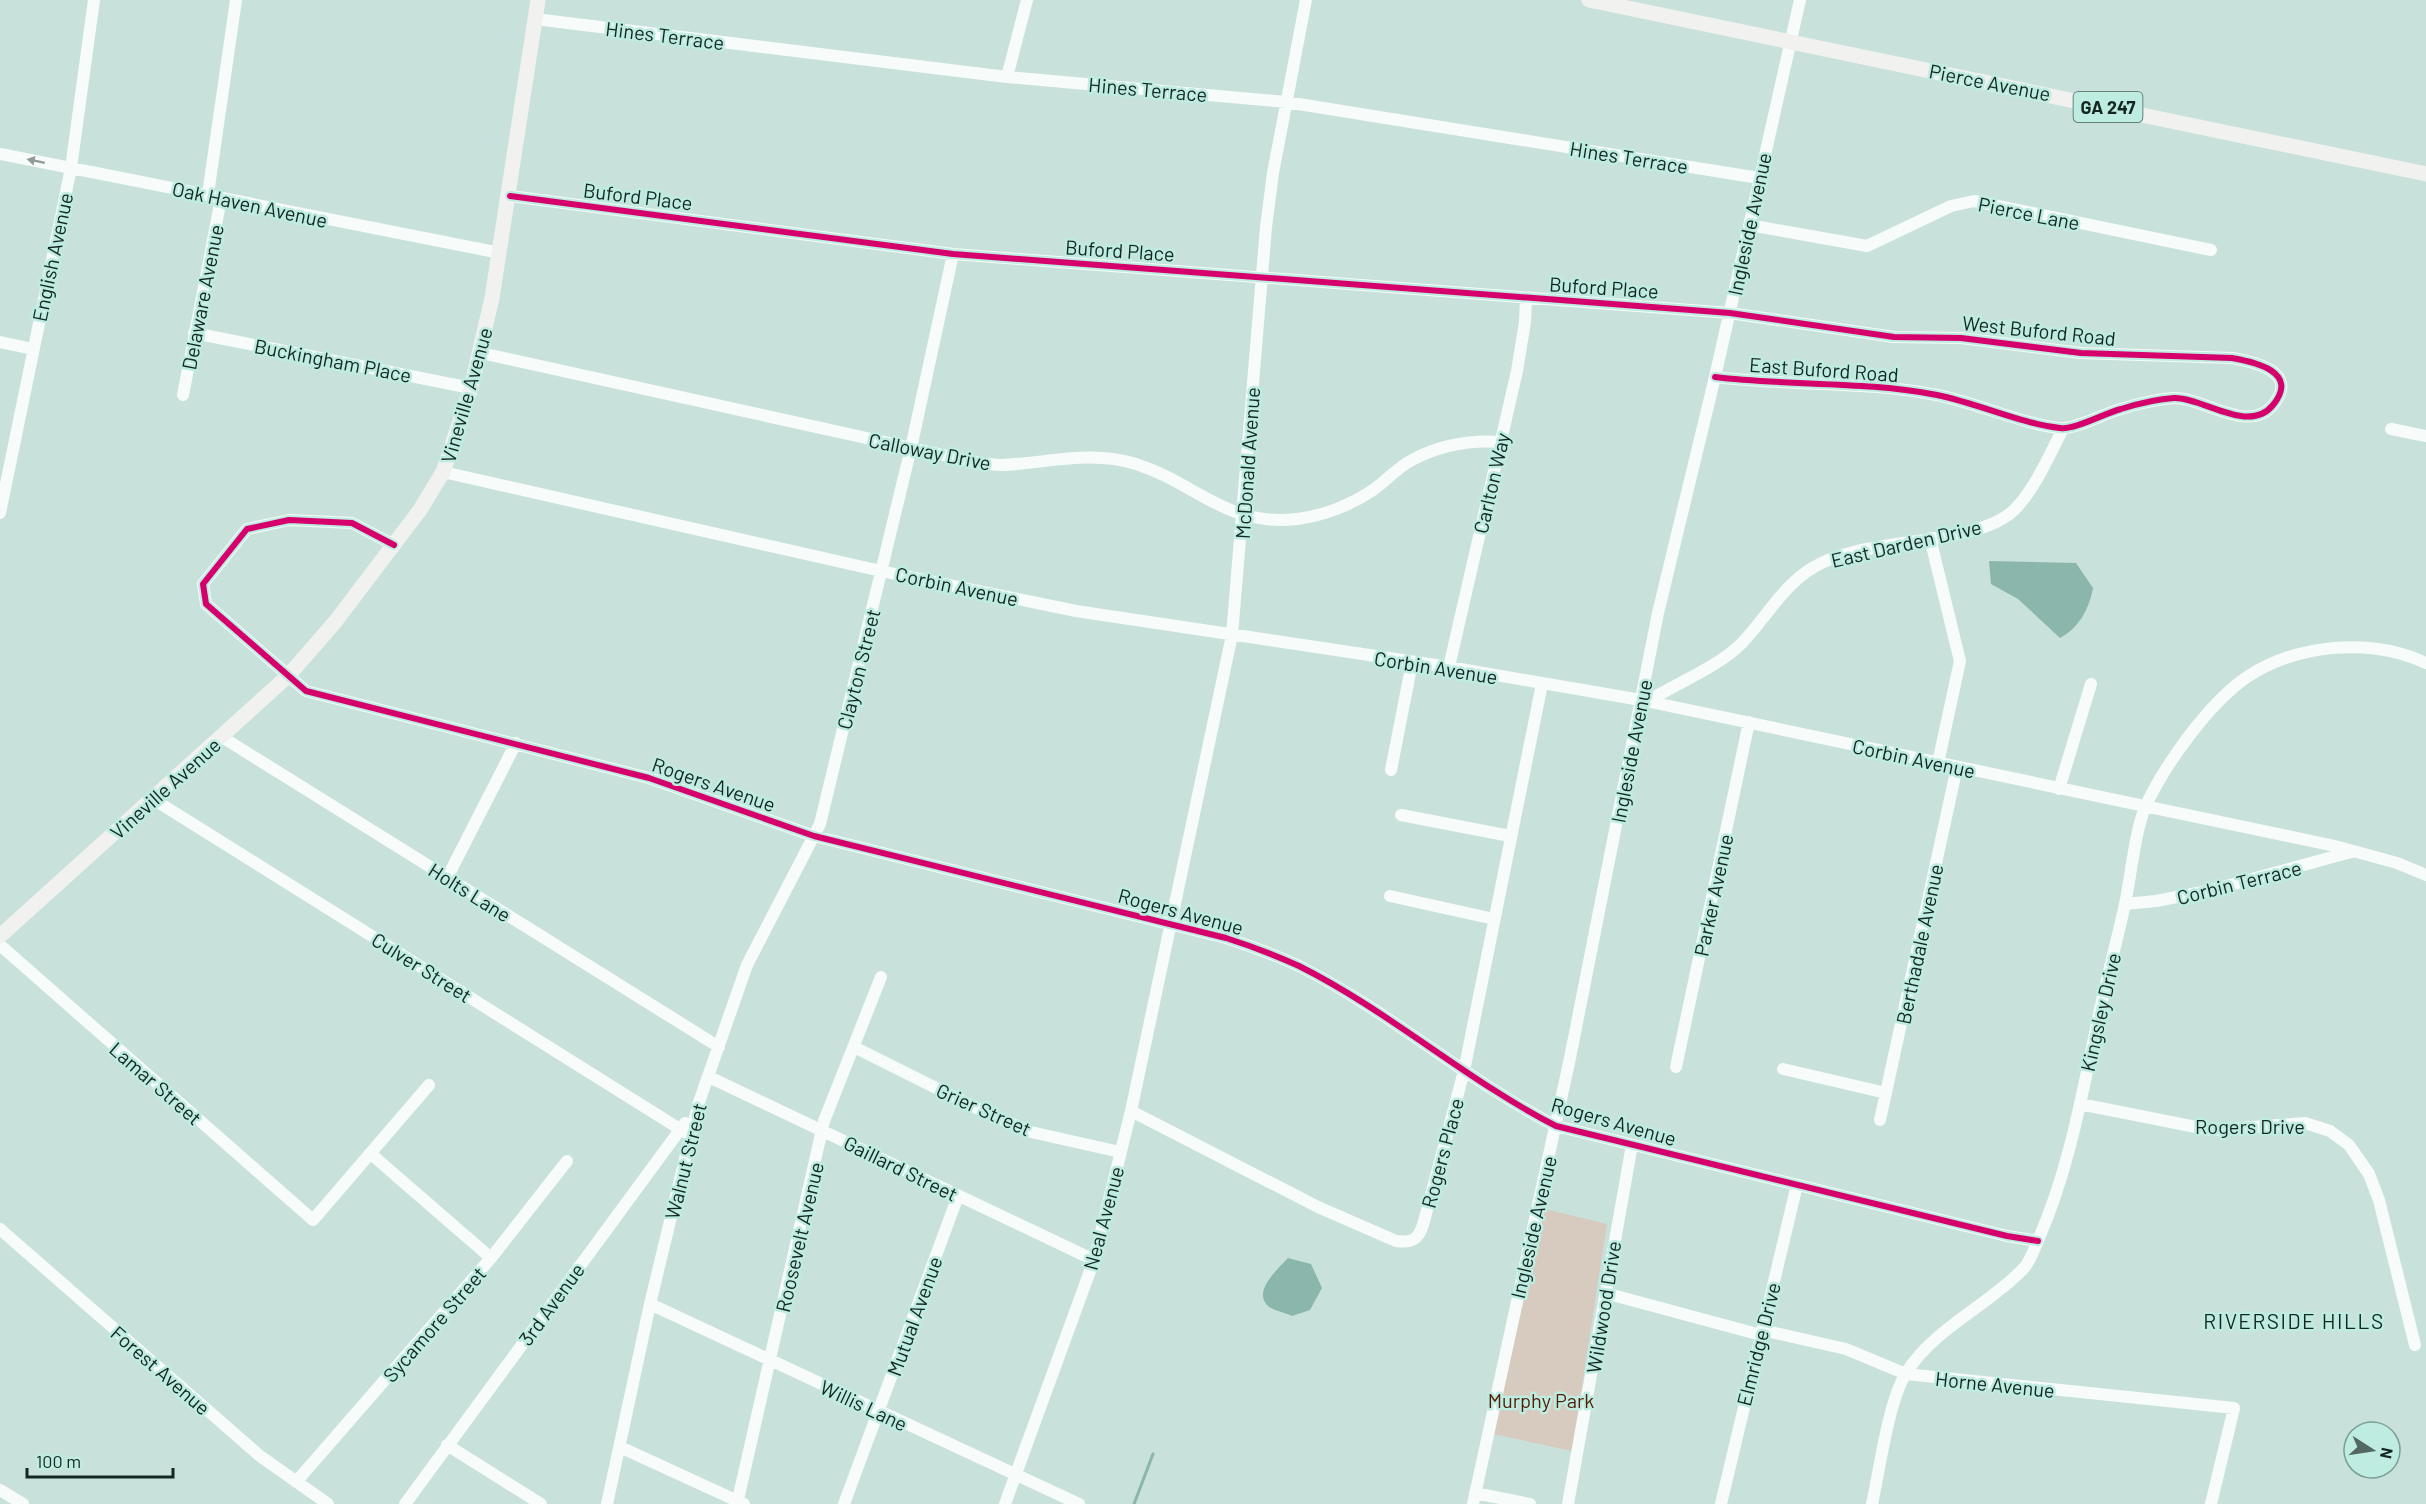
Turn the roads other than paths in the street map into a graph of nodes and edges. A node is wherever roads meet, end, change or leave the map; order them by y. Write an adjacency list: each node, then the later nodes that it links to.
1 (94, 0): 13 (street, English Avenue)
2 (236, 0): 16 (street, Delaware Avenue)
3 (538, 0): 8 (main road, Vineville Avenue)
4 (1027, 0): 10 (street)
5 (1306, 0): 11 (street, McDonald Avenue)
6 (1589, 0): 9 (main road, Pierce Avenue / GA 247)
7 (1800, 0): 9 (street, Ingleside Avenue)
8 (535, 20): 10 (street, Hines Terrace); 17 (main road, Vineville Avenue)
9 (1789, 42): 14 (main road, Pierce Avenue / GA 247); 15 (street, Ingleside Avenue)
10 (1007, 77): 11 (street, Hines Terrace)
11 (1287, 102): 15 (street, Hines Terrace); 23 (street, McDonald Avenue)
12 (0, 154): 13 (street, Oak Haven Avenue, one-way to 12)
13 (71, 168): 16 (street, Oak Haven Avenue); 28 (street, English Avenue)
14 (2426, 174)
15 (1759, 178): 19 (street, Ingleside Avenue)
16 (208, 194): 18 (street, Oak Haven Avenue)
17 (510, 196): 21 (main road, Vineville Avenue); 22 (street, Buford Place)
18 (221, 199): 21 (street, Oak Haven Avenue); 26 (street, Delaware Avenue)
19 (1749, 225): 20 (street, Pierce Lane); 25 (street, Ingleside Avenue)
20 (2211, 250)
21 (500, 253): 29 (main road, Vineville Avenue)
22 (952, 254): 23 (street, Buford Place); 37 (street, Clayton Street)
23 (1261, 276): 24 (street, Buford Place); 40 (street, McDonald Avenue)
24 (1526, 298): 25 (street, Buford Place); 36 (street, Carlton Way)
25 (1730, 313): 30 (street, Ingleside Avenue); 33 (street, West Buford Road)
26 (194, 333): 31 (street, Buckingham Place); 32 (street, Delaware Avenue)
27 (0, 342): 28 (street)
28 (33, 349): 39 (street, English Avenue)
29 (481, 353): 31 (main road, Vineville Avenue); 37 (street, Calloway Drive)
30 (1716, 377): 33 (street, East Buford Road); 51 (street, Ingleside Avenue)
31 (471, 388): 38 (main road, Vineville Avenue)
32 (183, 395)
33 (2063, 429): 41 (street, East Darden Drive)
34 (2391, 429): 35 (street)
35 (2426, 436)
36 (1500, 442): 40 (street, Calloway Drive); 47 (street, Carlton Way)
37 (911, 448): 40 (street, Calloway Drive); 43 (street, Clayton Street)
38 (443, 472): 42 (main road, Vineville Avenue); 43 (street, Corbin Avenue)
39 (0, 513)
40 (1244, 515): 44 (street, McDonald Avenue)
41 (1930, 538): 51 (street, East Darden Drive); 55 (street)
42 (394, 545): 48 (main road, Vineville Avenue); 48 (street, Rogers Avenue)
43 (882, 571): 44 (street, Corbin Avenue); 62 (street, Clayton Street)
44 (1232, 635): 45 (street, Corbin Avenue); 70 (street, McDonald Avenue)
45 (1412, 663): 47 (street, Corbin Avenue); 57 (street)
46 (2426, 663): 60 (street, Kingsley Drive)
47 (1449, 667): 49 (street, Corbin Avenue)
48 (288, 676): 53 (main road, Vineville Avenue); 54 (street, Rogers Avenue)
49 (1542, 684): 51 (street, Corbin Avenue); 63 (street, Rogers Place)
50 (2091, 684): 58 (street)
51 (1641, 700): 52 (street, Corbin Avenue); 86 (street, Ingleside Avenue)
52 (1749, 722): 55 (street, Corbin Avenue); 76 (street, Parker Avenue)
53 (222, 737): 59 (main road, Vineville Avenue); 66 (street, Holts Lane)
54 (516, 743): 62 (street, Rogers Avenue); 66 (street)
55 (1938, 763): 56 (street, Corbin Avenue)
56 (1957, 767): 58 (street, Corbin Avenue); 81 (street, Berthadale Avenue)
57 (1391, 770)
58 (2059, 789): 60 (street, Corbin Avenue)
59 (153, 798): 71 (main road, Vineville Avenue); 88 (street, Culver Street)
60 (2146, 806): 64 (street, Corbin Avenue); 68 (street, Kingsley Drive)
61 (1401, 815): 63 (street)
62 (814, 836): 70 (street, Rogers Avenue); 74 (street, Walnut Street)
63 (1510, 836): 69 (street, Rogers Place)
64 (2351, 852): 65 (street, Corbin Avenue); 68 (street, Corbin Terrace)
65 (2426, 875)
66 (447, 878): 74 (street, Holts Lane)
67 (1390, 896): 69 (street)
68 (2125, 904): 82 (street, Kingsley Drive)
69 (1494, 919): 78 (street, Rogers Place)
70 (1169, 923): 78 (street, Rogers Avenue); 84 (street, Neal Avenue)
71 (0, 936)
72 (0, 945): 91 (street, Lamar Street)
73 (882, 977): 75 (street, Roosevelt Avenue)
74 (719, 1047): 79 (street, Walnut Street)
75 (854, 1047): 87 (street, Roosevelt Avenue); 90 (street, Grier Street)
76 (1676, 1067)
77 (1783, 1069): 81 (street)
78 (1464, 1071): 84 (street, Rogers Place); 86 (street, Rogers Avenue)
79 (709, 1077): 83 (street, Walnut Street); 87 (street, Gaillard Street)
80 (429, 1085): 91 (street)
81 (1886, 1093): 85 (street, Berthadale Avenue)
82 (2080, 1104): 96 (street, Kingsley Drive); 102 (street, Rogers Drive)
83 (698, 1105): 88 (street, 3rd Avenue)
84 (1131, 1111): 90 (street, Neal Avenue)
85 (1880, 1120)
86 (1556, 1126): 89 (street, Rogers Avenue); 111 (street, Ingleside Avenue)
87 (823, 1130): 94 (street, Gaillard Street); 103 (street, Roosevelt Avenue)
88 (686, 1133): 100 (street, Walnut Street); 106 (street, 3rd Avenue)
89 (1632, 1145): 93 (street, Rogers Avenue); 99 (street, Wildwood Drive)
90 (1120, 1152): 98 (street, Neal Avenue)
91 (371, 1154): 97 (street)
92 (567, 1161): 97 (street, Sycamore Street)
93 (1797, 1185): 96 (street, Rogers Avenue); 101 (street, Elmridge Drive)
94 (958, 1196): 98 (street, Gaillard Street); 105 (street, Mutual Avenue)
95 (0, 1229): 109 (street, Forest Avenue)
96 (2038, 1241): 104 (street, Kingsley Drive)
97 (492, 1258): 109 (street, Sycamore Street)
98 (1094, 1260): 108 (street, Neal Avenue)
99 (1605, 1293): 101 (street, Horne Avenue); 122 (street, Wildwood Drive)
100 (650, 1304): 103 (street, Willis Lane); 107 (street, Walnut Street)
101 (1761, 1333): 104 (street, Horne Avenue); 123 (street, Elmridge Drive)
102 (2415, 1346)
103 (770, 1359): 105 (street, Willis Lane); 113 (street, Roosevelt Avenue)
104 (1905, 1374): 124 (street, Kingsley Drive); 125 (street, Horne Avenue)
105 (879, 1412): 108 (street, Willis Lane); 118 (street, Mutual Avenue)
106 (447, 1445): 116 (street, 3rd Avenue); 117 (street)
107 (620, 1448): 112 (street, Walnut Street); 113 (street)
108 (1016, 1476): 119 (street, Neal Avenue); 120 (street, Willis Lane)
109 (296, 1482): 115 (street, Forest Avenue)
110 (0, 1490): 114 (street)
111 (1474, 1498): 121 (street)
112 (611, 1501)
113 (739, 1503)
114 (23, 1504)
115 (328, 1504)
116 (405, 1504)
117 (541, 1504)
118 (844, 1504)
119 (1005, 1504)
120 (1079, 1504)
121 (1530, 1504)
122 (1568, 1504)
123 (1720, 1504)
124 (1872, 1504)
125 (2211, 1504)

